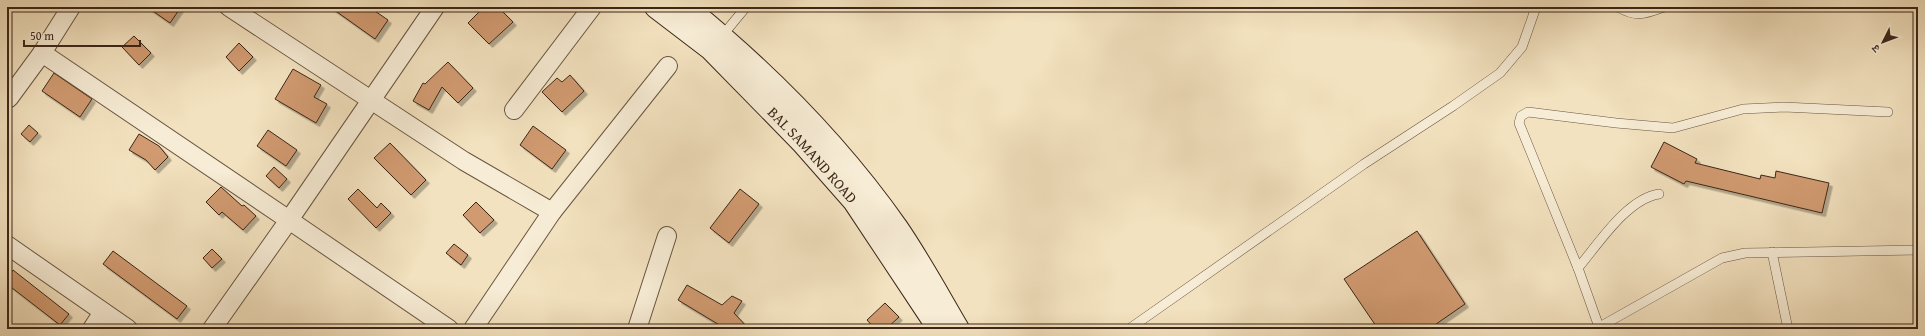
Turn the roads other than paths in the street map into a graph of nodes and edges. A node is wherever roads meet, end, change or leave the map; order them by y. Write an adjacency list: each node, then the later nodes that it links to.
1 (71, 7): 12 (street)
2 (229, 7): 15 (street)
3 (435, 7): 15 (street)
4 (592, 7): 16 (street)
5 (656, 7): 27 (main road, BAL SAMAND ROAD)
6 (686, 7): 11 (main road, BAL SAMAND ROAD)
7 (746, 7): 11 (lane)
8 (1536, 7): 35 (lane)
9 (1618, 7): 10 (lane)
10 (1664, 7)
11 (722, 36): 27 (main road, BAL SAMAND ROAD)
12 (42, 53): 14 (street); 20 (street)
13 (668, 66): 19 (street)
14 (9, 98)
15 (371, 101): 19 (street); 20 (street)
16 (514, 110)
17 (1888, 112): 25 (lane)
18 (1659, 194): 25 (lane)
19 (552, 212): 33 (street)
20 (289, 220): 31 (street); 32 (street)
21 (667, 236): 34 (street)
22 (7, 245): 26 (street)
23 (1918, 250): 24 (lane)
24 (1772, 252): 28 (lane); 36 (lane)
25 (1578, 268): 28 (lane)
26 (103, 312): 29 (street); 30 (street)
27 (943, 328)
28 (1597, 328)
29 (92, 329)
30 (128, 329)
31 (212, 329)
32 (449, 329)
33 (473, 329)
34 (637, 329)
35 (1129, 329)
36 (1788, 329)

